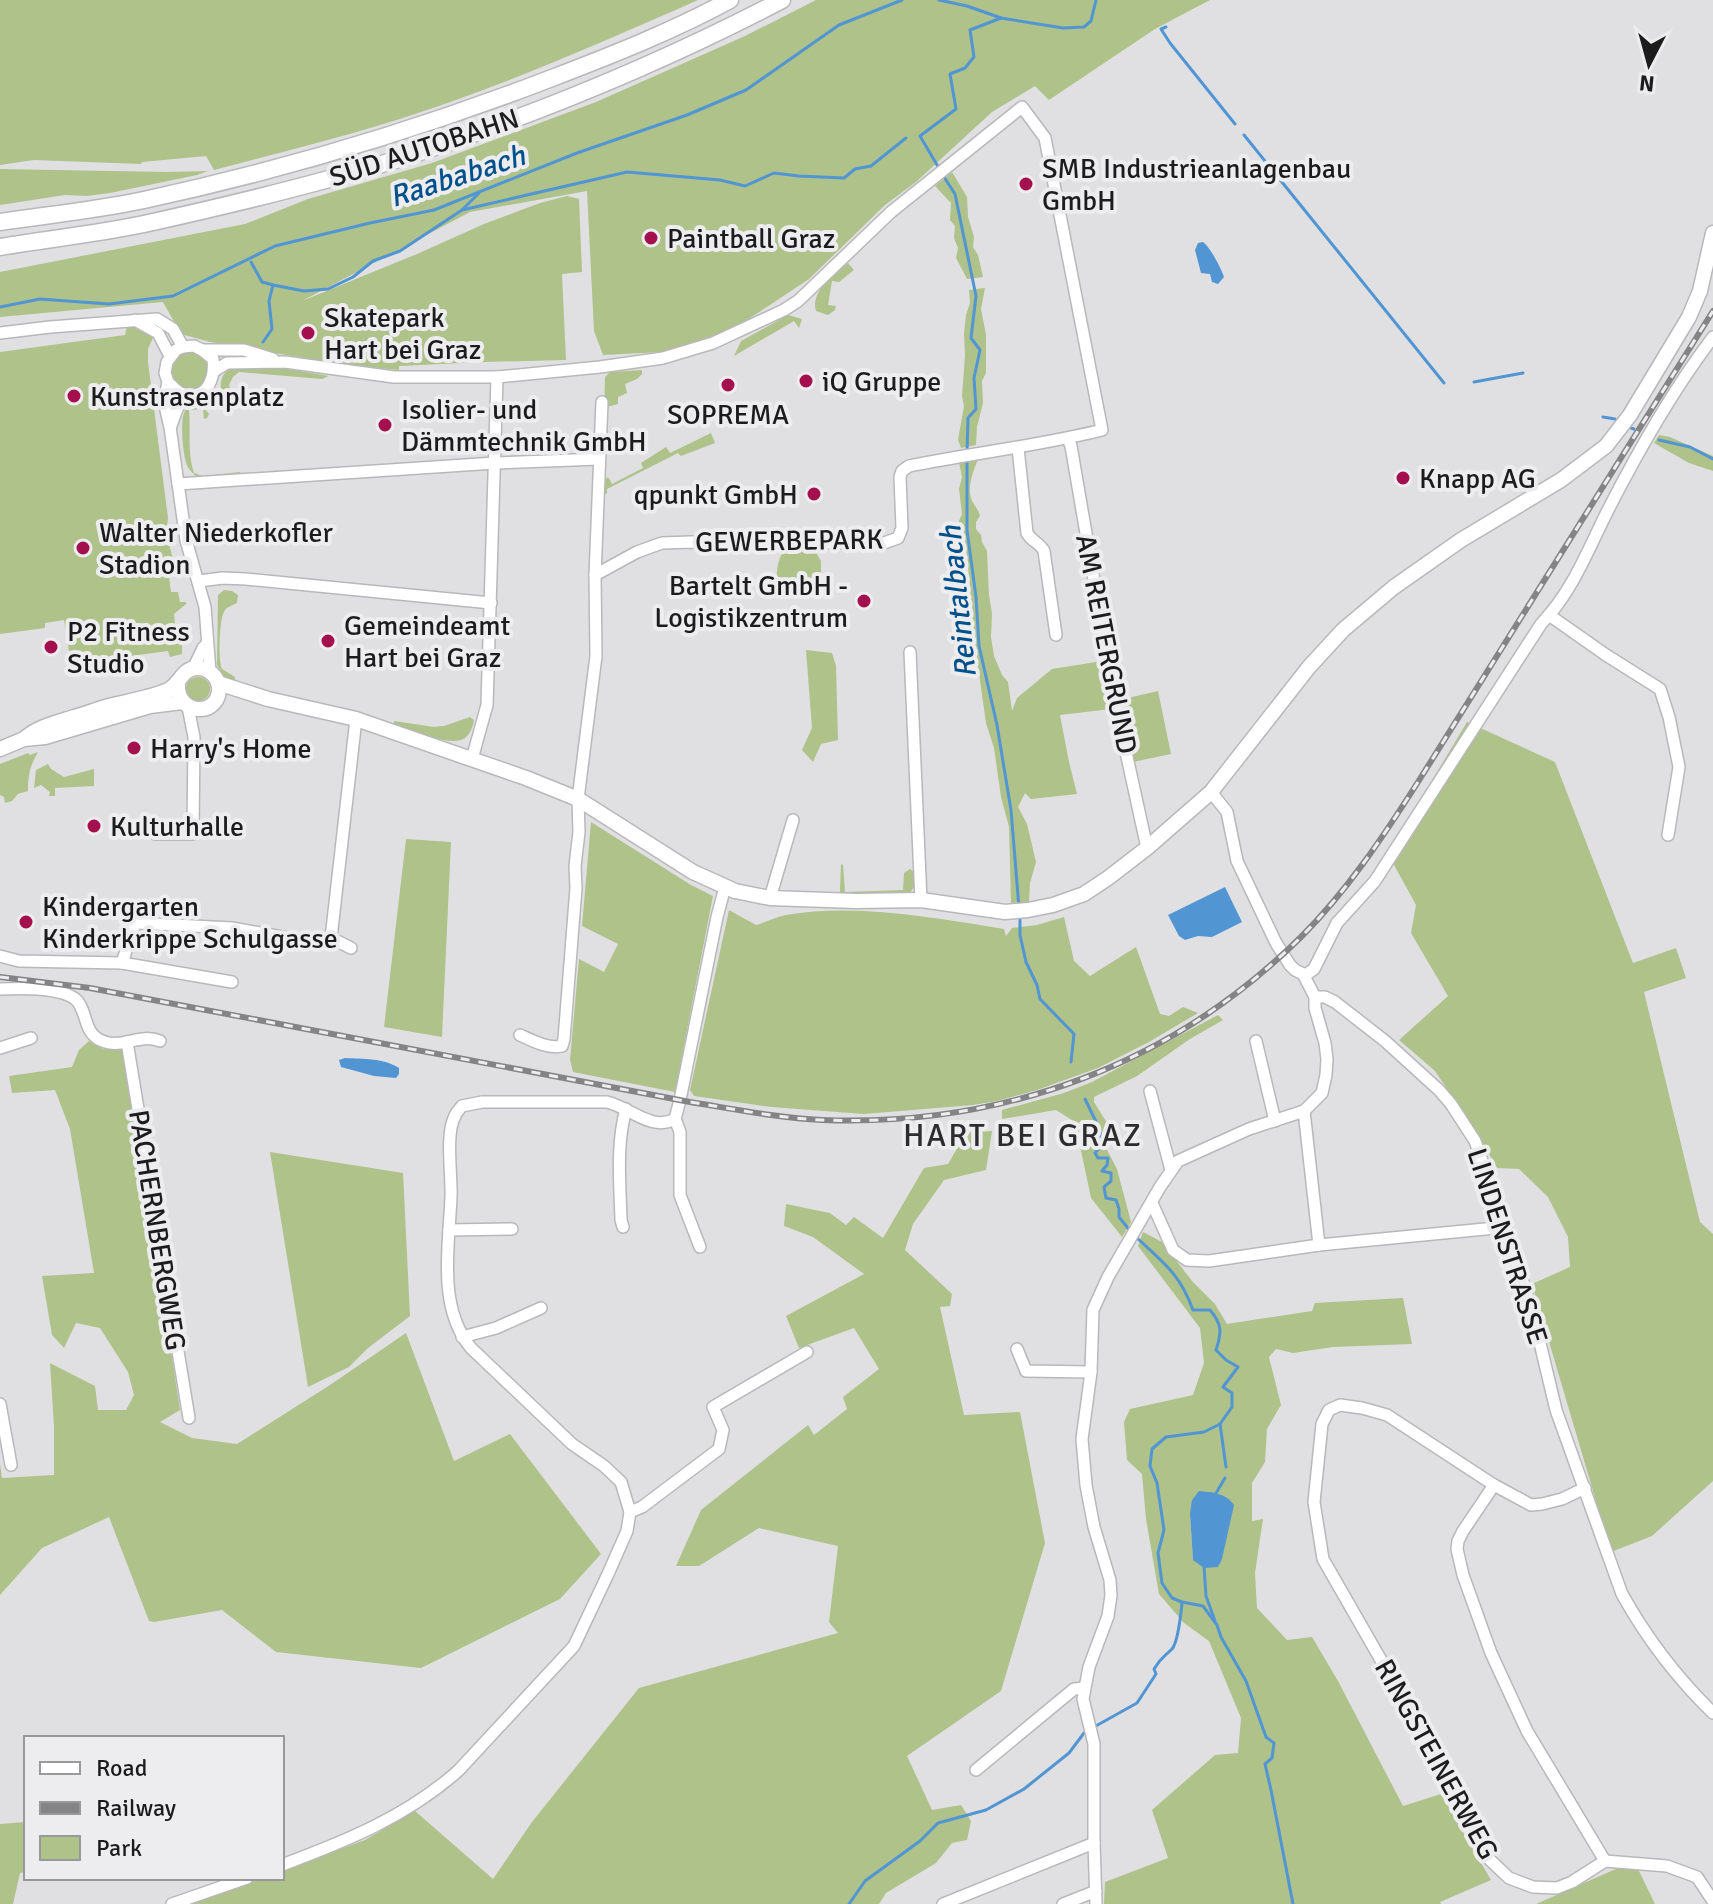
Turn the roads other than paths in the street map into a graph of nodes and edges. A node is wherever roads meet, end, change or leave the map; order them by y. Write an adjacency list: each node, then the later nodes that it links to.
1 (730, 0): 3 (highway, SÜD AUTOBAHN)
2 (782, 0): 5 (highway, SÜD AUTOBAHN)
3 (0, 222)
4 (1713, 233): 42 (main road)
5 (0, 247)
6 (135, 319): 7 (street); 9 (street); 11 (street)
7 (0, 333)
8 (1713, 337): 27 (street)
9 (183, 347): 10 (street); 11 (street)
10 (202, 350): 12 (street); 13 (street)
11 (170, 356): 15 (street)
12 (285, 362): 13 (street); 14 (street)
13 (214, 371): 16 (street)
14 (497, 377): 19 (street, GEWERBEPARK); 22 (street)
15 (168, 382): 16 (street); 18 (street)
16 (186, 395): 18 (street)
17 (602, 402): 21 (street)
18 (170, 427): 23 (street)
19 (1068, 439): 20 (street, GEWERBEPARK); 47 (street, AM REITERGRUND)
20 (1018, 448): 24 (street, GEWERBEPARK); 28 (street)
21 (599, 459): 22 (street); 24 (street)
22 (495, 463): 23 (street); 26 (street)
23 (178, 484): 25 (street)
24 (595, 575): 43 (street)
25 (199, 581): 26 (street); 29 (street)
26 (491, 603): 41 (street)
27 (1549, 615): 46 (street); 55 (street)
28 (1056, 635)
29 (207, 644): 31 (street); 32 (street)
30 (910, 652): 50 (street)
31 (193, 669): 32 (main road); 33 (main road)
32 (214, 677): 34 (main road); 36 (main road)
33 (178, 684): 35 (main road); 39 (main road)
34 (268, 699): 36 (main road); 37 (main road)
35 (185, 704): 36 (main road); 38 (street); 39 (main road)
36 (210, 704): 38 (street)
37 (356, 719): 41 (main road); 51 (street)
38 (194, 737): 45 (street)
39 (24, 739): 40 (main road)
40 (0, 749)
41 (472, 759): 43 (main road)
42 (1211, 792): 47 (main road); 55 (street)
43 (578, 799): 48 (main road); 59 (street)
44 (793, 820): 49 (street)
45 (155, 834)
46 (1668, 835)
47 (1147, 848): 50 (main road)
48 (725, 887): 49 (main road); 68 (street)
49 (770, 898): 50 (main road)
50 (921, 900)
51 (331, 938): 52 (street); 54 (street)
52 (351, 948)
53 (0, 956): 54 (street)
54 (122, 963): 56 (street)
55 (1303, 974): 58 (street)
56 (232, 982)
57 (0, 989): 63 (street)
58 (1315, 997): 67 (street); 73 (street, LINDENSTRASSE)
59 (520, 1035)
60 (31, 1038): 64 (street)
61 (160, 1041): 63 (street)
62 (1256, 1041): 69 (street)
63 (127, 1042): 84 (street, PACHERNBERGWEG)
64 (0, 1048)
65 (1150, 1091): 70 (street)
66 (626, 1109): 68 (street); 72 (street); 75 (street)
67 (1304, 1111): 69 (street); 76 (street)
68 (675, 1119): 77 (street)
69 (1275, 1121): 70 (street)
70 (1171, 1170): 71 (street)
71 (1152, 1203): 76 (street); 82 (street)
72 (623, 1227)
73 (1506, 1227): 76 (street); 87 (street, LINDENSTRASSE)
74 (512, 1229): 75 (street)
75 (449, 1230): 79 (street)
76 (1319, 1245)
77 (700, 1247)
78 (541, 1308): 79 (street)
79 (462, 1337): 88 (street)
80 (1017, 1349): 82 (street)
81 (807, 1352): 88 (street)
82 (1091, 1372): 89 (street)
83 (0, 1404): 85 (street)
84 (189, 1418)
85 (11, 1465)
86 (1494, 1485): 87 (street, RINGSTEINERWEG); 93 (street); 93 (street, RINGSTEINERWEG)
87 (1585, 1488): 90 (street, LINDENSTRASSE)
88 (630, 1512): 94 (street)
89 (1084, 1688): 91 (street); 92 (street)
90 (1713, 1713)
91 (976, 1770)
92 (1094, 1843): 96 (street); 99 (street)
93 (1605, 1861): 97 (street)
94 (284, 1864)
95 (241, 1880): 98 (street)
96 (1096, 1891): 100 (street); 101 (street)
97 (1713, 1901)
98 (172, 1904)
99 (943, 1904)
100 (1063, 1904)
101 (1096, 1904)

